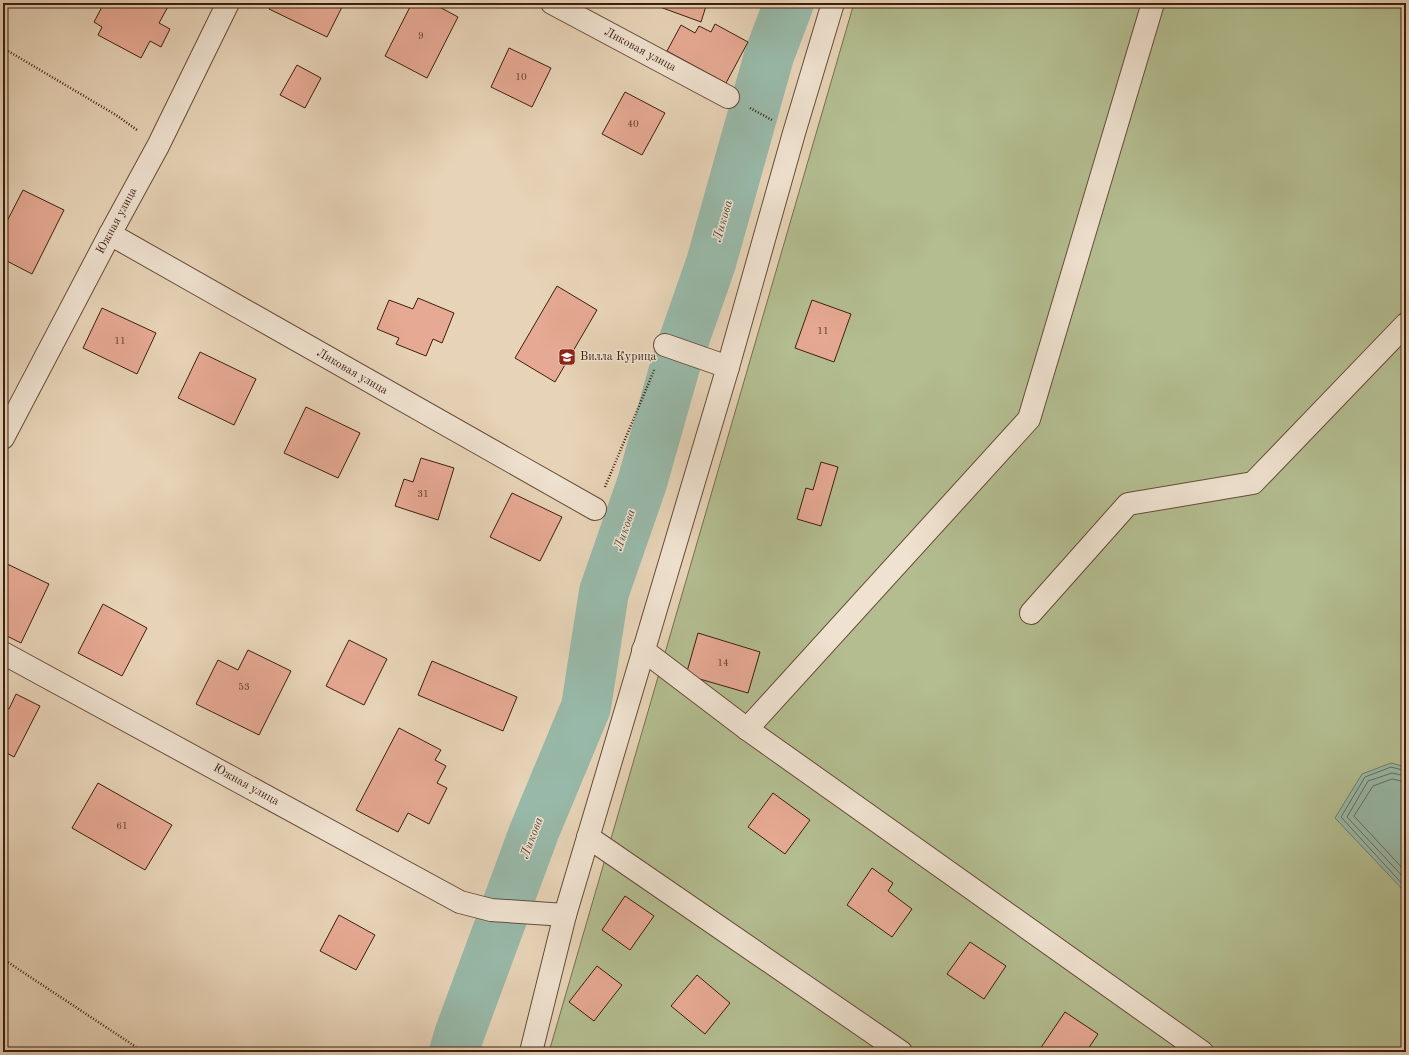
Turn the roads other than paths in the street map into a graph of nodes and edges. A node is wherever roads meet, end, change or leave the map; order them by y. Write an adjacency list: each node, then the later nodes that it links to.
1 (228, 3): 6 (street, Южная улица)
2 (552, 3): 5 (street, Ликовая улица)
3 (833, 3): 9 (street)
4 (1152, 3): 15 (street)
5 (737, 102)
6 (110, 234): 10 (street, Южная улица); 11 (street, Ликовая улица)
7 (1406, 324): 12 (street)
8 (665, 345): 9 (street)
9 (728, 367): 13 (street)
10 (3, 438)
11 (595, 509)
12 (1031, 613)
13 (643, 650): 15 (street); 16 (street)
14 (3, 653): 17 (street, Южная улица)
15 (747, 729): 20 (street)
16 (588, 837): 17 (street); 19 (street)
17 (565, 915): 18 (street)
18 (531, 1052)
19 (901, 1052)
20 (1202, 1052)

